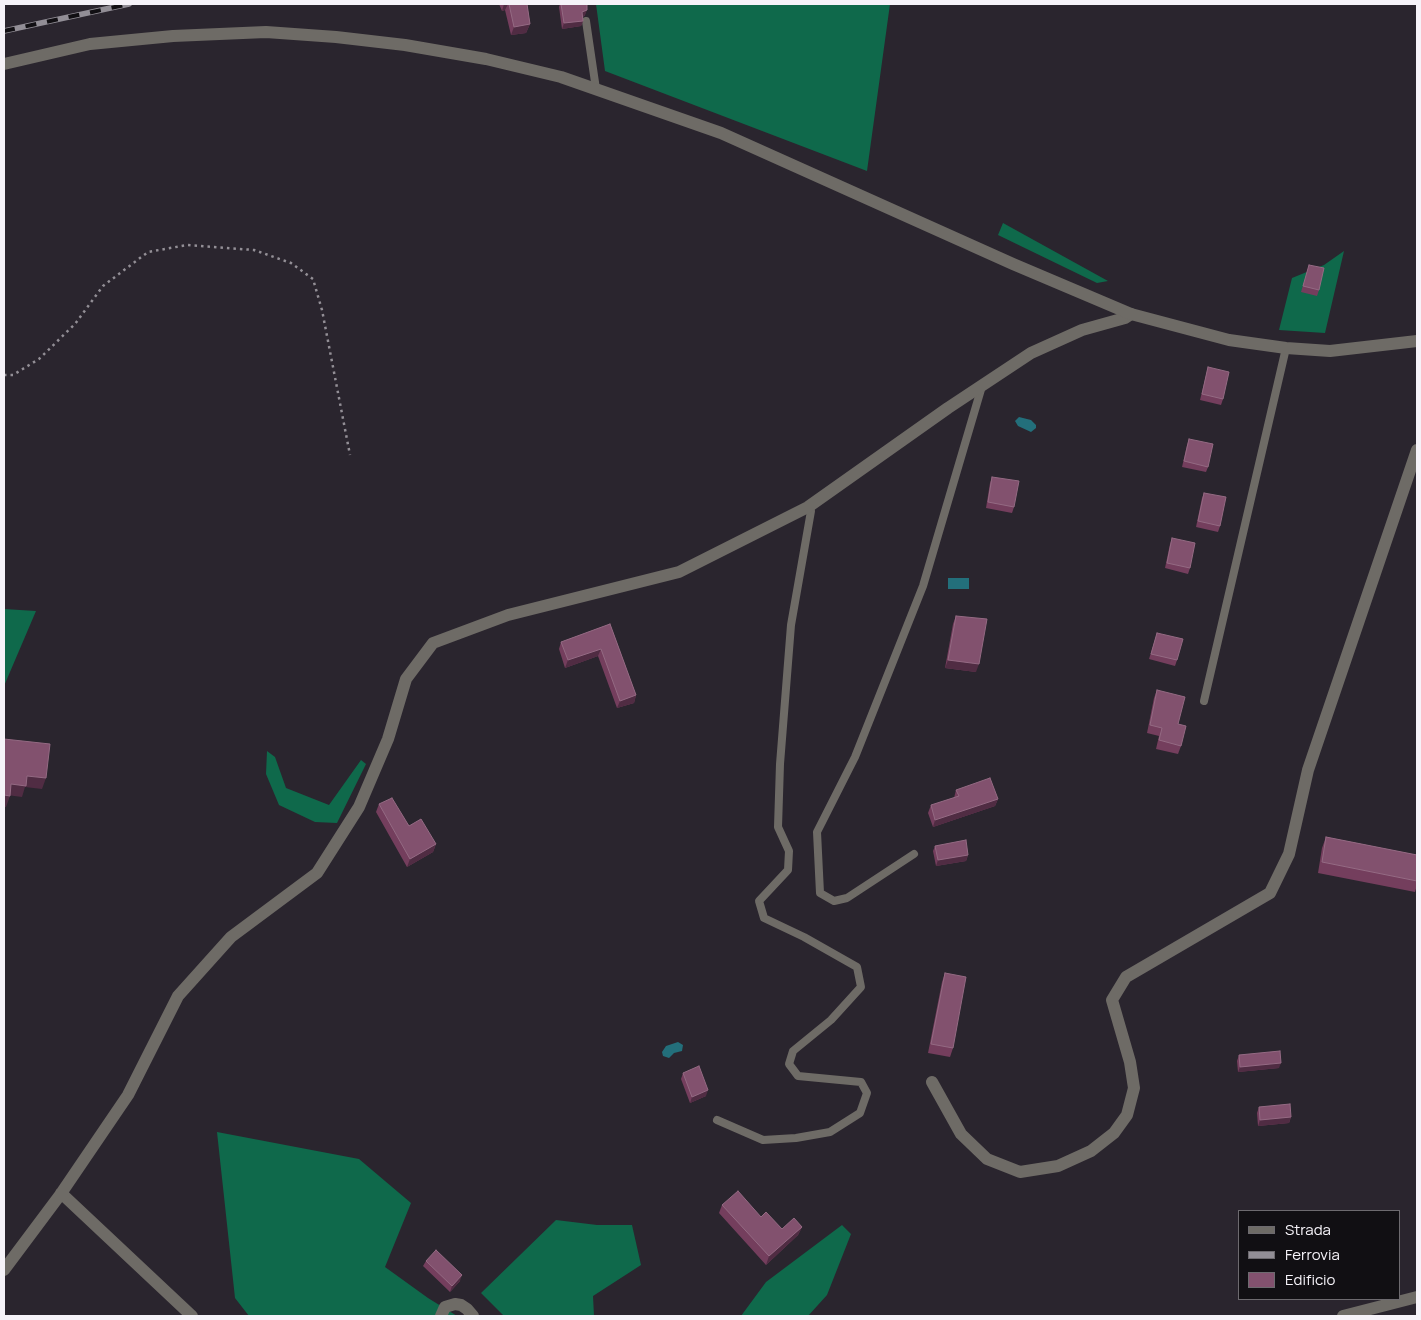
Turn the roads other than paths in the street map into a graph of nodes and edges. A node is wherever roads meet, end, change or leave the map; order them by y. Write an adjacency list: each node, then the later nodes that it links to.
1 (586, 21): 3 (lane)
2 (4, 64): 3 (street)
3 (596, 89): 4 (street)
4 (1131, 314): 6 (street); 7 (street)
5 (1417, 342): 6 (street)
6 (1286, 348): 10 (lane)
7 (982, 386): 9 (street); 11 (lane)
8 (1417, 450): 12 (street)
9 (808, 507): 13 (lane); 14 (street)
10 (1204, 701)
11 (914, 854)
12 (932, 1082)
13 (717, 1120)
14 (61, 1193): 15 (street); 17 (street)
15 (4, 1270)
16 (1417, 1297): 20 (street)
17 (192, 1316)
18 (441, 1316): 19 (street)
19 (473, 1316)
20 (1343, 1316)

